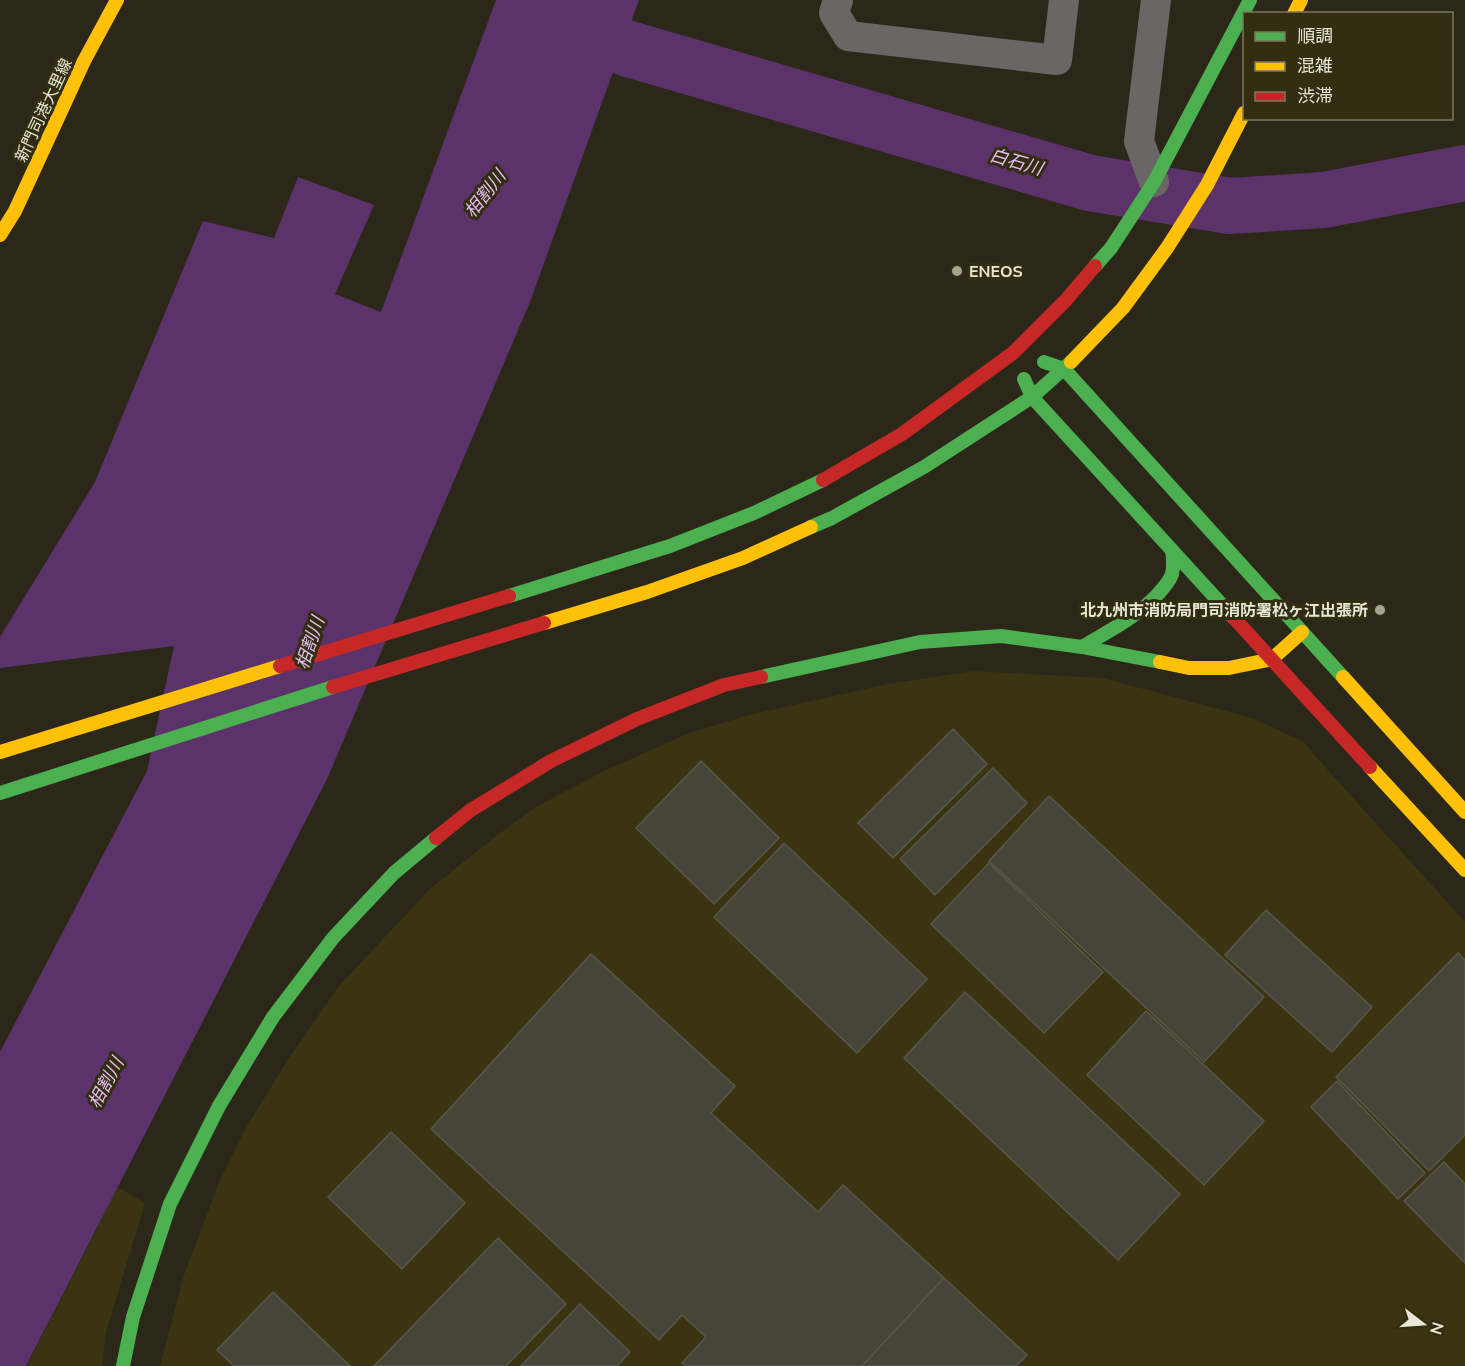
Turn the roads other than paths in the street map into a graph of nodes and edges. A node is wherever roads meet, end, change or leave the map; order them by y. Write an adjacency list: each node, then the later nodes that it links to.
1 (117, 0): 8 (street, 新門司港大里線)
2 (838, 0): 3 (street)
3 (1064, 0)
4 (1156, 0): 7 (street)
5 (1243, 13): 7 (street)
6 (1243, 117): 10 (street)
7 (1154, 182): 9 (street)
8 (0, 235)
9 (1022, 360): 10 (street); 11 (street); 16 (street)
10 (1064, 369): 11 (street); 13 (street)
11 (1032, 397): 12 (street); 17 (street)
12 (1173, 550): 14 (street); 15 (street)
13 (1302, 632): 15 (street); 18 (street)
14 (1082, 647): 15 (street); 20 (street)
15 (1272, 659): 19 (street)
16 (0, 752)
17 (0, 793)
18 (1465, 812)
19 (1465, 870)
20 (123, 1366)

